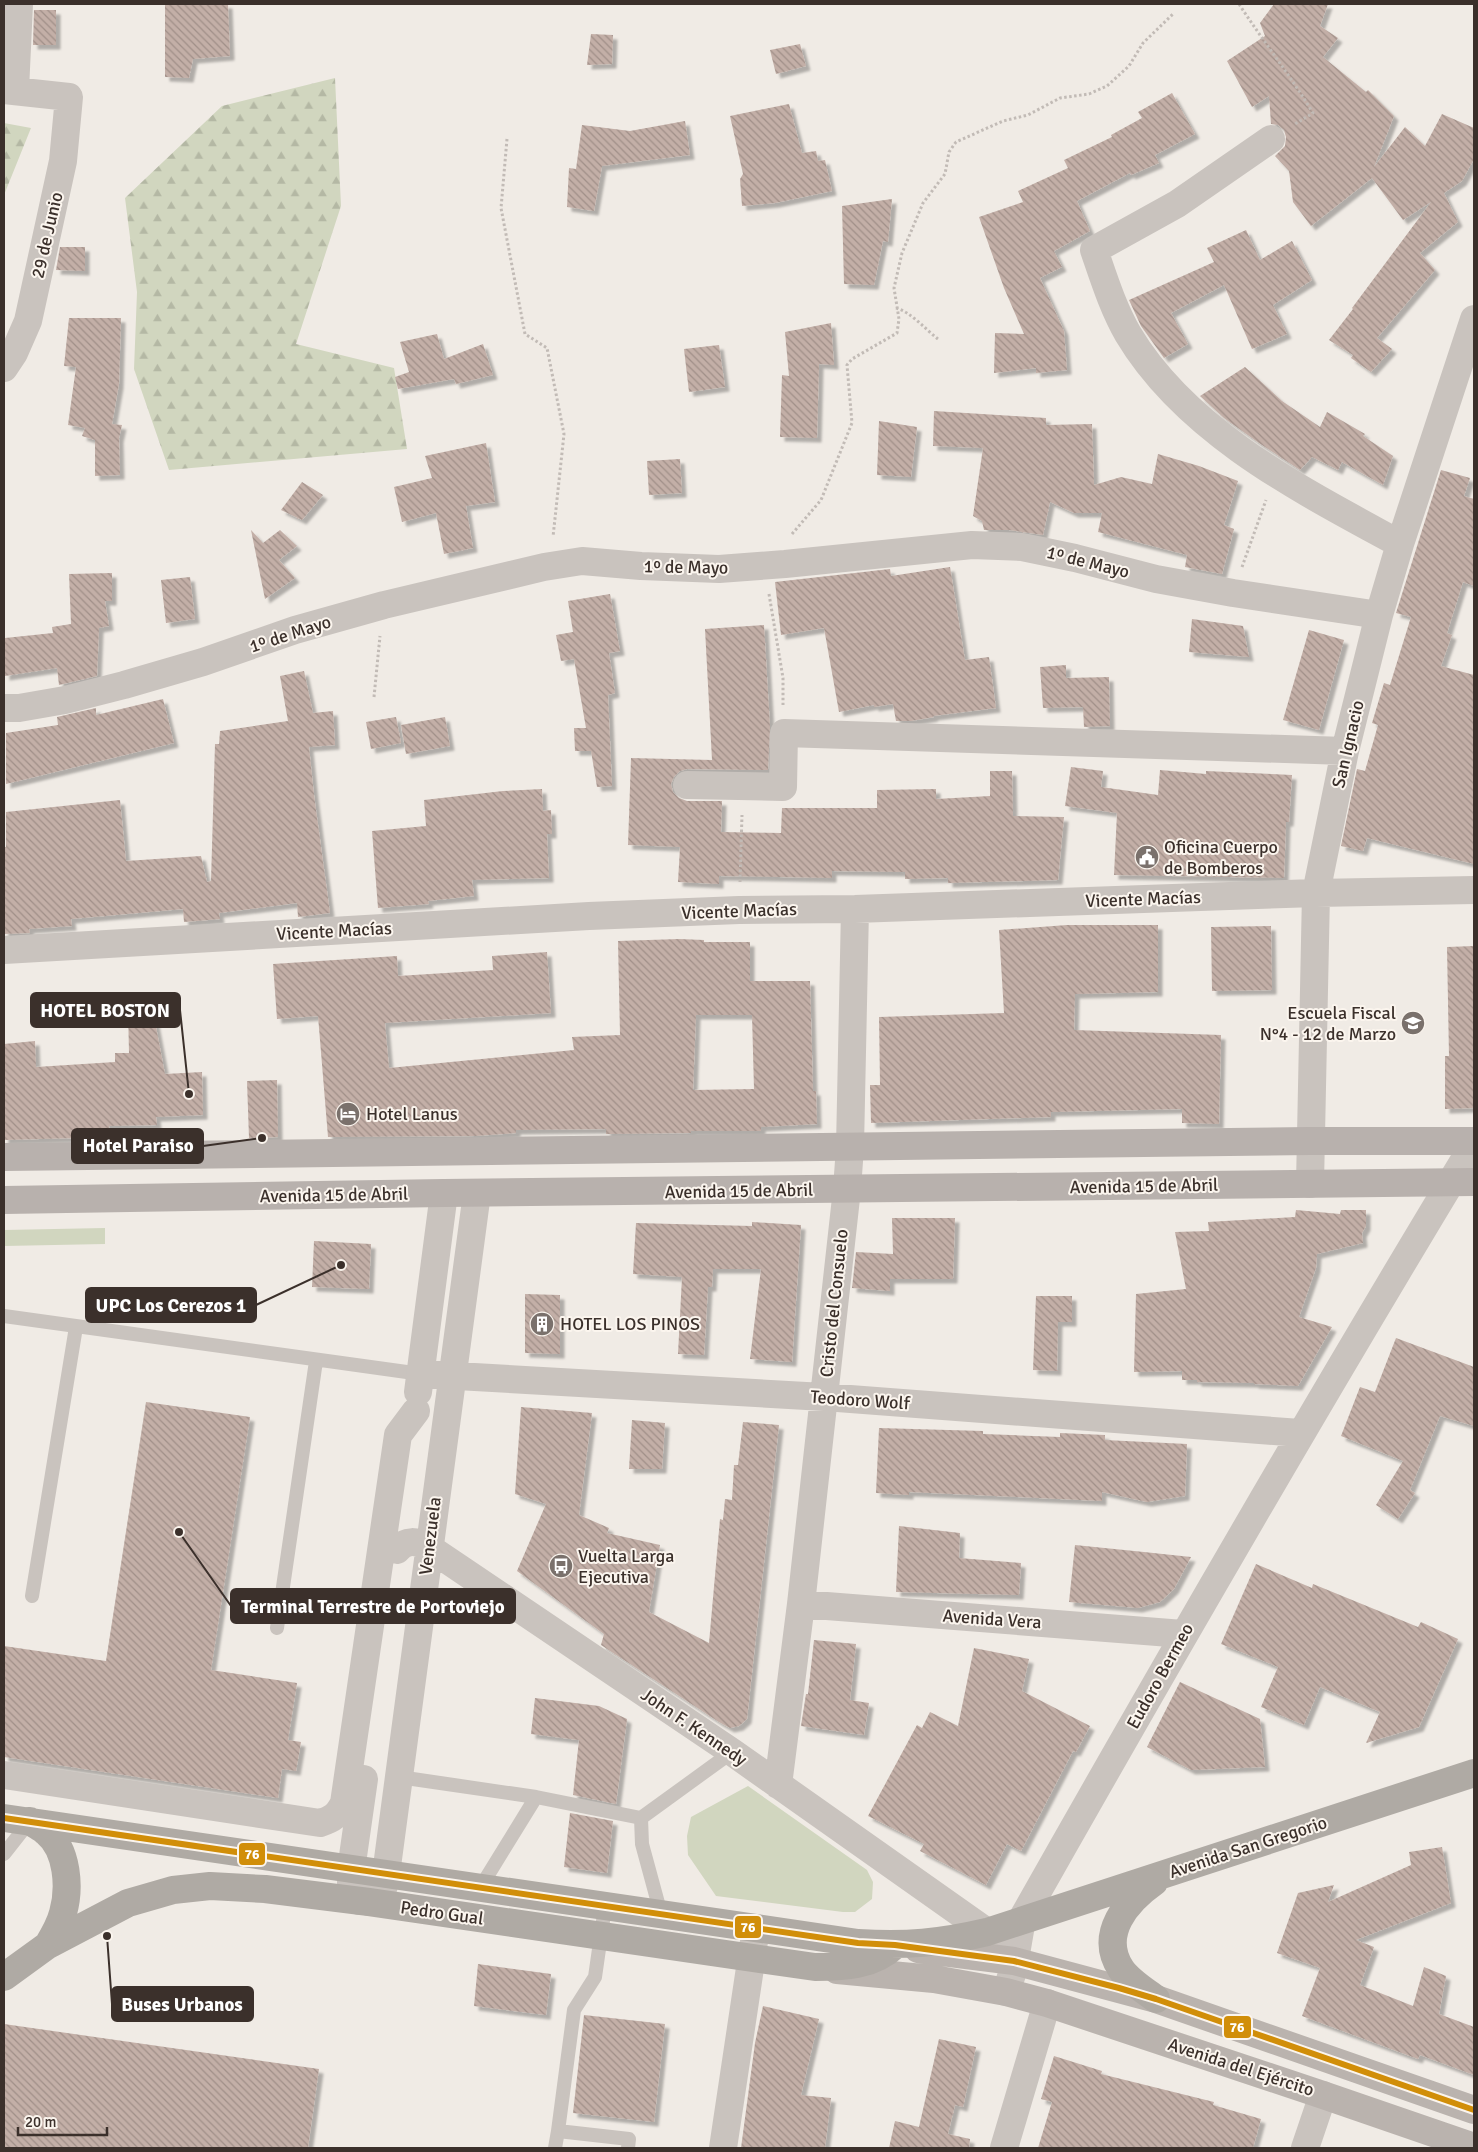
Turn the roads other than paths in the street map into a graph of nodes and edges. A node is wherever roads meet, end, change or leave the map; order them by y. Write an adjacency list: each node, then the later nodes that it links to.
1 (19, 4): 2 (street)
2 (9, 90): 5 (street, 29 de Junio)
3 (1271, 139): 6 (street)
4 (1474, 319): 6 (street, San Ignacio)
5 (4, 368)
6 (1400, 544): 7 (street, San Ignacio)
7 (1380, 615): 8 (street, 1º de Mayo); 9 (street, San Ignacio)
8 (4, 708)
9 (1345, 752): 10 (street); 12 (street, San Ignacio)
10 (687, 785)
11 (1474, 890): 12 (street, Vicente Macías)
12 (1316, 893): 13 (street, Vicente Macías); 15 (street, San Ignacio)
13 (855, 909): 14 (street, Vicente Macías); 17 (street, Cristo del Consuelo)
14 (4, 950)
15 (1310, 1141): 16 (main road); 17 (main road); 20 (street, San Ignacio)
16 (1474, 1142): 19 (street, Eudoro Bermeo)
17 (850, 1147): 18 (main road); 21 (street, Cristo del Consuelo)
18 (4, 1157)
19 (1463, 1182): 20 (main road, Avenida 15 de Abril); 32 (street, Eudoro Bermeo)
20 (1310, 1184): 21 (main road, Avenida 15 de Abril)
21 (847, 1189): 23 (main road, Avenida 15 de Abril); 30 (street, Cristo del Consuelo)
22 (444, 1193): 23 (main road, Avenida 15 de Abril); 24 (main road, Avenida 15 de Abril); 28 (street, Venezuela)
23 (477, 1193): 29 (street, Venezuela)
24 (4, 1200)
25 (4, 1316): 26 (lane)
26 (76, 1327): 27 (lane); 35 (lane)
27 (316, 1361): 28 (lane); 37 (lane)
28 (420, 1374): 29 (street, Teodoro Wolf); 31 (street, Venezuela)
29 (451, 1376): 30 (street, Teodoro Wolf); 33 (street, Venezuela)
30 (824, 1398): 32 (street, Teodoro Wolf); 36 (street, Cristo del Consuelo)
31 (416, 1411): 34 (street, Venezuela); 41 (street)
32 (1300, 1433): 38 (street, Eudoro Bermeo)
33 (428, 1547): 34 (street, John F. Kennedy); 39 (street, John F. Kennedy); 42 (street, Venezuela)
34 (397, 1550): 48 (street, Venezuela)
35 (32, 1596)
36 (801, 1604): 38 (street, Avenida Vera); 43 (street, Cristo del Consuelo)
37 (278, 1628)
38 (1183, 1634): 55 (street, Eudoro Bermeo)
39 (732, 1752): 43 (street, John F. Kennedy); 45 (lane)
40 (1474, 1774): 50 (highway, Avenida San Gregorio)
41 (4, 1775)
42 (399, 1777): 44 (lane); 49 (street, Venezuela)
43 (778, 1785): 57 (street, John F. Kennedy)
44 (536, 1796): 45 (lane); 51 (lane)
45 (641, 1818): 54 (lane)
46 (17, 1820): 47 (lane); 48 (highway, Avenida del Ejército); 59 (highway)
47 (4, 1854)
48 (351, 1870): 49 (highway, Avenida del Ejército); 52 (street, Venezuela)
49 (386, 1874): 51 (highway, Avenida del Ejército); 52 (street, Venezuela)
50 (1166, 1874): 55 (highway, Avenida San Gregorio); 66 (highway)
51 (480, 1888): 53 (highway, Avenida del Ejército)
52 (364, 1902): 58 (highway, Pedro Gual); 59 (highway, Pedro Gual)
53 (605, 1907): 54 (highway, Avenida del Ejército); 58 (lane)
54 (661, 1914): 56 (highway, Avenida del Ejército)
55 (1022, 1920): 57 (highway, Avenida del Ejército); 62 (street)
56 (756, 1928): 60 (highway, Avenida del Ejército); 61 (street)
57 (986, 1932): 60 (highway, Avenida del Ejército); 62 (street)
58 (601, 1936): 61 (highway, Pedro Gual); 70 (lane)
59 (48, 1945): 64 (highway, Pedro Gual)
60 (895, 1945): 62 (main road, Avenida del Ejército); 63 (highway, Pedro Gual)
61 (752, 1958): 63 (highway, Pedro Gual); 74 (street)
62 (1014, 1961): 65 (street); 66 (main road, Avenida del Ejército)
63 (815, 1967): 65 (main road, Avenida del Ejército)
64 (4, 1977)
65 (1006, 1992): 67 (main road, Avenida del Ejército)
66 (1156, 1998): 69 (main road, Avenida del Ejército)
67 (1047, 2003): 68 (main road, Avenida del Ejército); 75 (street)
68 (1323, 2095): 71 (main road, Avenida del Ejército); 76 (street)
69 (1474, 2110)
70 (558, 2131): 72 (lane); 73 (lane)
71 (1474, 2147)
72 (555, 2148)
73 (628, 2148)
74 (723, 2148)
75 (1004, 2148)
76 (1306, 2148)

